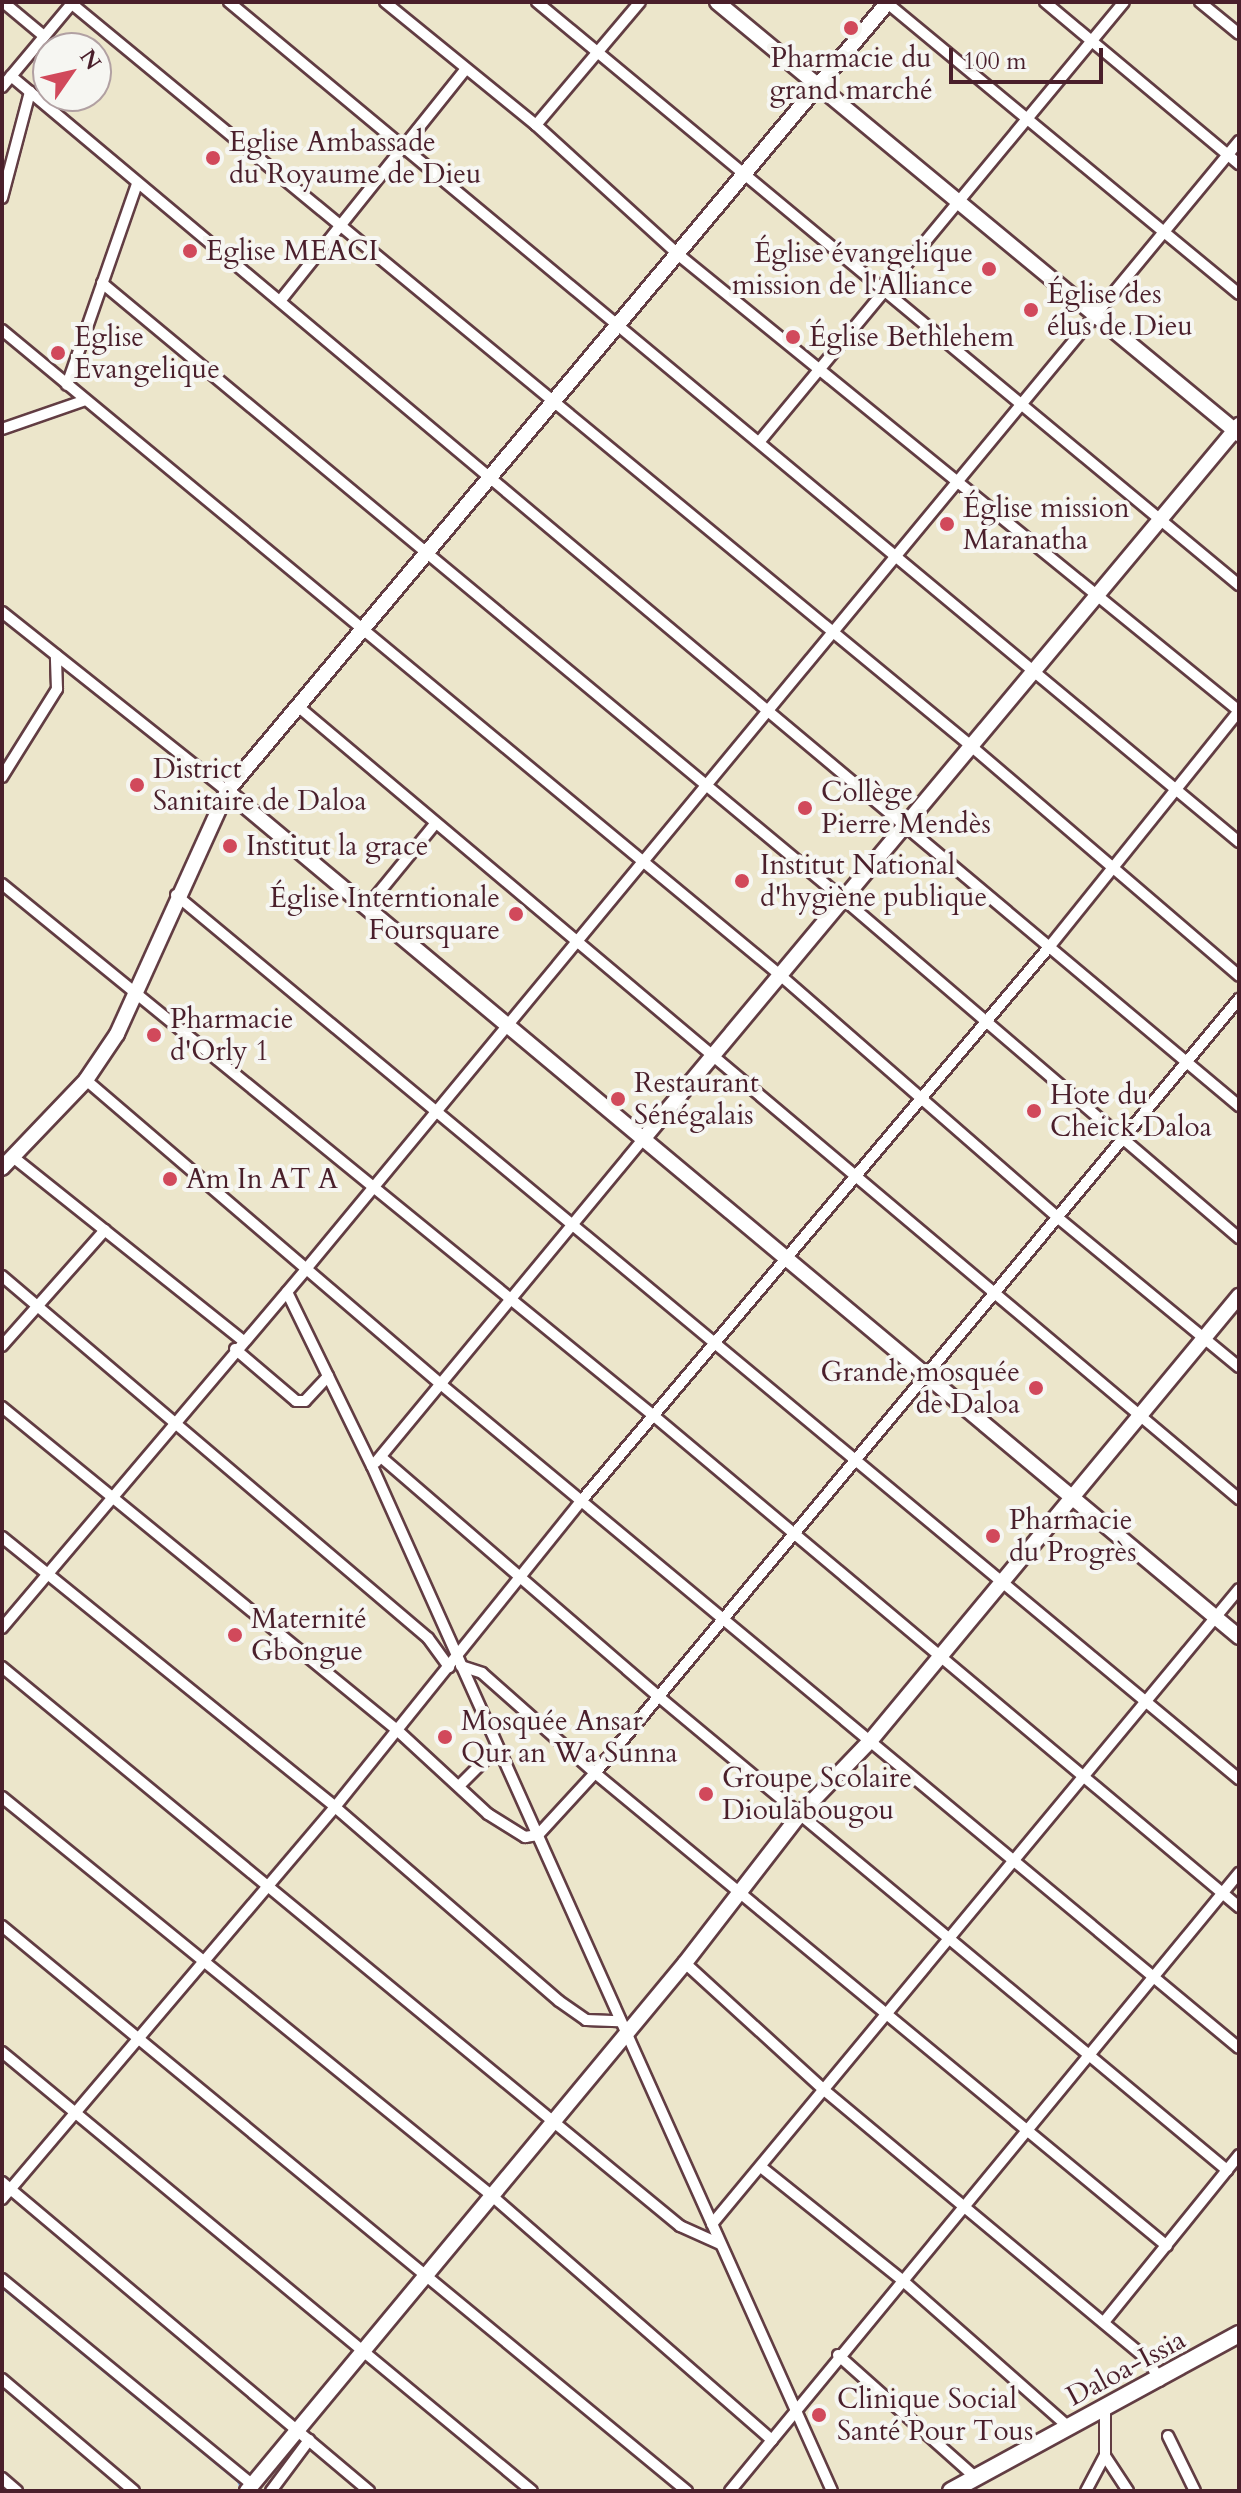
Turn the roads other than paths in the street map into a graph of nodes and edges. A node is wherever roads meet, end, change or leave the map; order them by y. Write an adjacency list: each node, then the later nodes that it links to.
1 (3, 2): 12 (street)
2 (229, 2): 26 (street)
3 (385, 2): 18 (street)
4 (537, 2): 17 (street)
5 (640, 2): 17 (street)
6 (717, 2): 21 (street)
7 (887, 2): 21 (street); 23 (street)
8 (1045, 2): 15 (street)
9 (1124, 2): 15 (street)
10 (1200, 2): 14 (street)
11 (73, 3): 13 (street); 33 (street)
12 (39, 32)
13 (48, 32)
14 (1239, 34)
15 (1092, 41): 23 (street); 27 (street)
16 (32, 51): 19 (street)
17 (599, 52): 24 (street); 29 (street)
18 (466, 69): 24 (street); 26 (street)
19 (11, 76): 20 (street); 22 (street)
20 (2, 87)
21 (819, 87): 29 (street); 32 (street)
22 (30, 92): 30 (street); 31 (street)
23 (1028, 116): 32 (street); 34 (street)
24 (536, 125): 35 (street)
25 (1239, 141): 27 (street)
26 (404, 147): 33 (street); 41 (street)
27 (1227, 155): 28 (street); 34 (street)
28 (1239, 164)
29 (745, 174): 35 (street); 37 (street)
30 (137, 184): 36 (street); 39 (street)
31 (2, 198)
32 (955, 202): 37 (street); 40 (street)
33 (343, 225): 39 (street); 46 (street)
34 (1163, 232): 38 (street); 40 (street)
35 (680, 256): 41 (street); 43 (street)
36 (102, 283): 44 (street); 55 (street)
37 (886, 289): 43 (street); 47 (street)
38 (1239, 294)
39 (280, 301): 52 (street)
40 (1095, 316): 47 (street); 49 (street)
41 (619, 327): 46 (street); 50 (street)
42 (2, 330): 44 (street)
43 (820, 367): 50 (street); 51 (street)
44 (67, 385): 45 (street)
45 (83, 401): 48 (street); 59 (street)
46 (556, 402): 52 (street); 60 (street)
47 (1022, 405): 51 (street); 53 (street)
48 (2, 429)
49 (1238, 430): 53 (street)
50 (760, 441): 54 (street)
51 (959, 479): 54 (street); 57 (street)
52 (492, 481): 55 (street); 65 (street)
53 (1161, 519): 56 (street); 57 (street)
54 (899, 556): 60 (street); 62 (street)
55 (428, 557): 59 (street); 68 (street)
56 (1239, 585)
57 (1097, 596): 62 (street); 64 (street)
58 (2, 612): 61 (street)
59 (364, 632): 63 (street); 74 (street)
60 (833, 633): 65 (street); 66 (street)
61 (56, 655): 67 (street); 70 (street)
62 (1035, 670): 66 (street); 69 (street)
63 (300, 708): 70 (street); 72 (street)
64 (1239, 711): 69 (street)
65 (768, 712): 68 (street); 71 (street)
66 (971, 746): 71 (street); 75 (street)
67 (2, 777)
68 (707, 786): 74 (street); 78 (street)
69 (1177, 789): 73 (street); 75 (street)
70 (227, 791): 77 (street); 79 (street)
71 (906, 824): 78 (street); 81 (street)
72 (434, 825): 79 (street); 80 (street)
73 (1239, 842)
74 (644, 861): 80 (street); 82 (street)
75 (1113, 867): 81 (street); 83 (street)
76 (4, 890): 84 (street)
77 (176, 895): 84 (street); 93 (street)
78 (842, 898): 82 (street); 86 (street)
79 (367, 907): 87 (street)
80 (575, 942): 87 (street); 88 (street)
81 (1050, 946): 86 (street); 89 (street)
82 (780, 975): 88 (street); 91 (street)
83 (1239, 976)
84 (139, 993): 90 (street); 98 (street)
85 (1239, 999): 89 (street)
86 (985, 1022): 91 (street); 95 (street)
87 (507, 1023): 93 (street); 94 (street)
88 (714, 1054): 94 (street); 97 (street)
89 (1187, 1061): 92 (street); 95 (street)
90 (86, 1080): 96 (street); 104 (street)
91 (920, 1096): 97 (street); 99 (street)
92 (1239, 1106)
93 (436, 1109): 98 (street); 100 (street)
94 (644, 1138): 100 (street); 103 (street)
95 (1122, 1139): 99 (street); 102 (street)
96 (7, 1162): 101 (street)
97 (859, 1174): 103 (street); 107 (street)
98 (372, 1188): 104 (street); 109 (street)
99 (1057, 1217): 107 (street); 111 (street)
100 (574, 1222): 109 (street); 113 (street)
101 (105, 1230): 110 (street); 112 (street)
102 (1239, 1238)
103 (789, 1257): 113 (street); 116 (street)
104 (306, 1269): 106 (street); 118 (street)
105 (2, 1276): 110 (street)
106 (287, 1292): 112 (street); 117 (street)
107 (995, 1293): 116 (street); 121 (street)
108 (1239, 1296): 111 (street)
109 (511, 1301): 118 (street); 120 (street)
110 (38, 1306): 114 (street); 122 (street)
111 (1203, 1337): 115 (street); 121 (street)
112 (239, 1345): 117 (street); 122 (street)
113 (716, 1345): 120 (street); 124 (street)
114 (2, 1346)
115 (1239, 1367)
116 (926, 1374): 124 (street); 126 (street)
117 (328, 1376): 125 (street)
118 (443, 1386): 123 (street); 129 (street)
119 (2, 1407): 127 (street)
120 (654, 1416): 129 (street); 130 (street)
121 (1138, 1416): 126 (street); 128 (street)
122 (176, 1420): 127 (street); 141 (street)
123 (381, 1457): 125 (street); 133 (street)
124 (856, 1459): 130 (street); 134 (street)
125 (372, 1466): 141 (street)
126 (1071, 1496): 134 (street); 137 (street)
127 (111, 1497): 132 (street); 145 (street)
128 (1239, 1499)
129 (582, 1500): 133 (street); 136 (street)
130 (792, 1536): 136 (street); 140 (street)
131 (2, 1537): 132 (street)
132 (47, 1574): 138 (street); 153 (street)
133 (519, 1579): 141 (street); 143 (street)
134 (999, 1581): 140 (street); 144 (street)
135 (1239, 1589): 137 (street)
136 (722, 1617): 143 (street); 146 (street)
137 (1215, 1618): 139 (street); 144 (street)
138 (2, 1628)
139 (1239, 1637)
140 (937, 1658): 146 (street); 149 (street)
141 (456, 1664): 145 (street); 147 (street); 148 (street)
142 (2, 1667): 158 (street)
143 (658, 1696): 148 (street); 154 (street)
144 (1148, 1701): 149 (street); 150 (street)
145 (397, 1730): 151 (street); 153 (street)
146 (871, 1740): 154 (street); 156 (street)
147 (497, 1748): 151 (street); 155 (street)
148 (595, 1773): 155 (street); 159 (street)
149 (1083, 1778): 156 (street); 160 (street)
150 (1239, 1779)
151 (459, 1786): 155 (street)
152 (2, 1797): 164 (street)
153 (335, 1807): 158 (street); 168 (street)
154 (800, 1814): 159 (street); 163 (street)
155 (538, 1835): 168 (street)
156 (1015, 1860): 163 (street); 166 (street)
157 (1239, 1873): 160 (street)
158 (264, 1884): 164 (street); 175 (street)
159 (741, 1890): 165 (street); 167 (street)
160 (1222, 1893): 161 (street); 166 (street)
161 (1239, 1907)
162 (2, 1926): 169 (street)
163 (950, 1937): 167 (street); 172 (street)
164 (200, 1959): 169 (street); 181 (street)
165 (685, 1963): 168 (street); 173 (street)
166 (1153, 1977): 170 (street); 172 (street)
167 (887, 2014): 173 (street); 176 (street)
168 (622, 2028): 175 (street); 184 (street)
169 (135, 2040): 174 (street); 187 (street)
170 (1239, 2048)
171 (2, 2052): 174 (street)
172 (1088, 2053): 176 (street); 179 (street)
173 (824, 2090): 178 (street); 183 (street)
174 (76, 2113): 180 (street); 192 (street)
175 (551, 2122): 181 (street); 185 (street)
176 (1024, 2130): 183 (street); 186 (street)
177 (1239, 2155): 179 (street)
178 (761, 2167): 184 (street); 189 (street)
179 (1227, 2170): 186 (street)
180 (6, 2186): 182 (street); 199 (street)
181 (491, 2195): 187 (street); 201 (street)
182 (2, 2199)
183 (961, 2207): 189 (street); 190 (street)
184 (712, 2224): 185 (street)
185 (720, 2244): 197 (street)
186 (1167, 2246): 190 (street)
187 (426, 2272): 192 (street); 211 (street)
188 (2, 2279): 205 (street)
189 (902, 2280): 193 (street); 198 (street)
190 (1104, 2322): 195 (street)
191 (1239, 2334): 195 (main road, Daloa-Issia)
192 (365, 2351): 199 (street); 210 (street)
193 (838, 2355): 197 (street); 204 (street)
194 (2, 2379): 207 (street)
195 (1160, 2381): 196 (main road, Daloa-Issia)
196 (1105, 2410): 198 (main road, Daloa-Issia); 202 (street)
197 (797, 2412): 201 (street); 213 (street)
198 (1070, 2428): 204 (main road, Daloa-Issia)
199 (304, 2436): 205 (street); 208 (street); 209 (street)
200 (1168, 2436): 217 (street)
201 (772, 2440): 212 (street)
202 (1105, 2456): 215 (street); 216 (street)
203 (2, 2478): 206 (street)
204 (976, 2478): 214 (main road, Daloa-Issia)
205 (249, 2488)
206 (17, 2491)
207 (134, 2491)
208 (271, 2491)
209 (369, 2491)
210 (532, 2491)
211 (687, 2491)
212 (730, 2491)
213 (832, 2491)
214 (951, 2491)
215 (1086, 2491)
216 (1128, 2491)
217 (1195, 2491)

